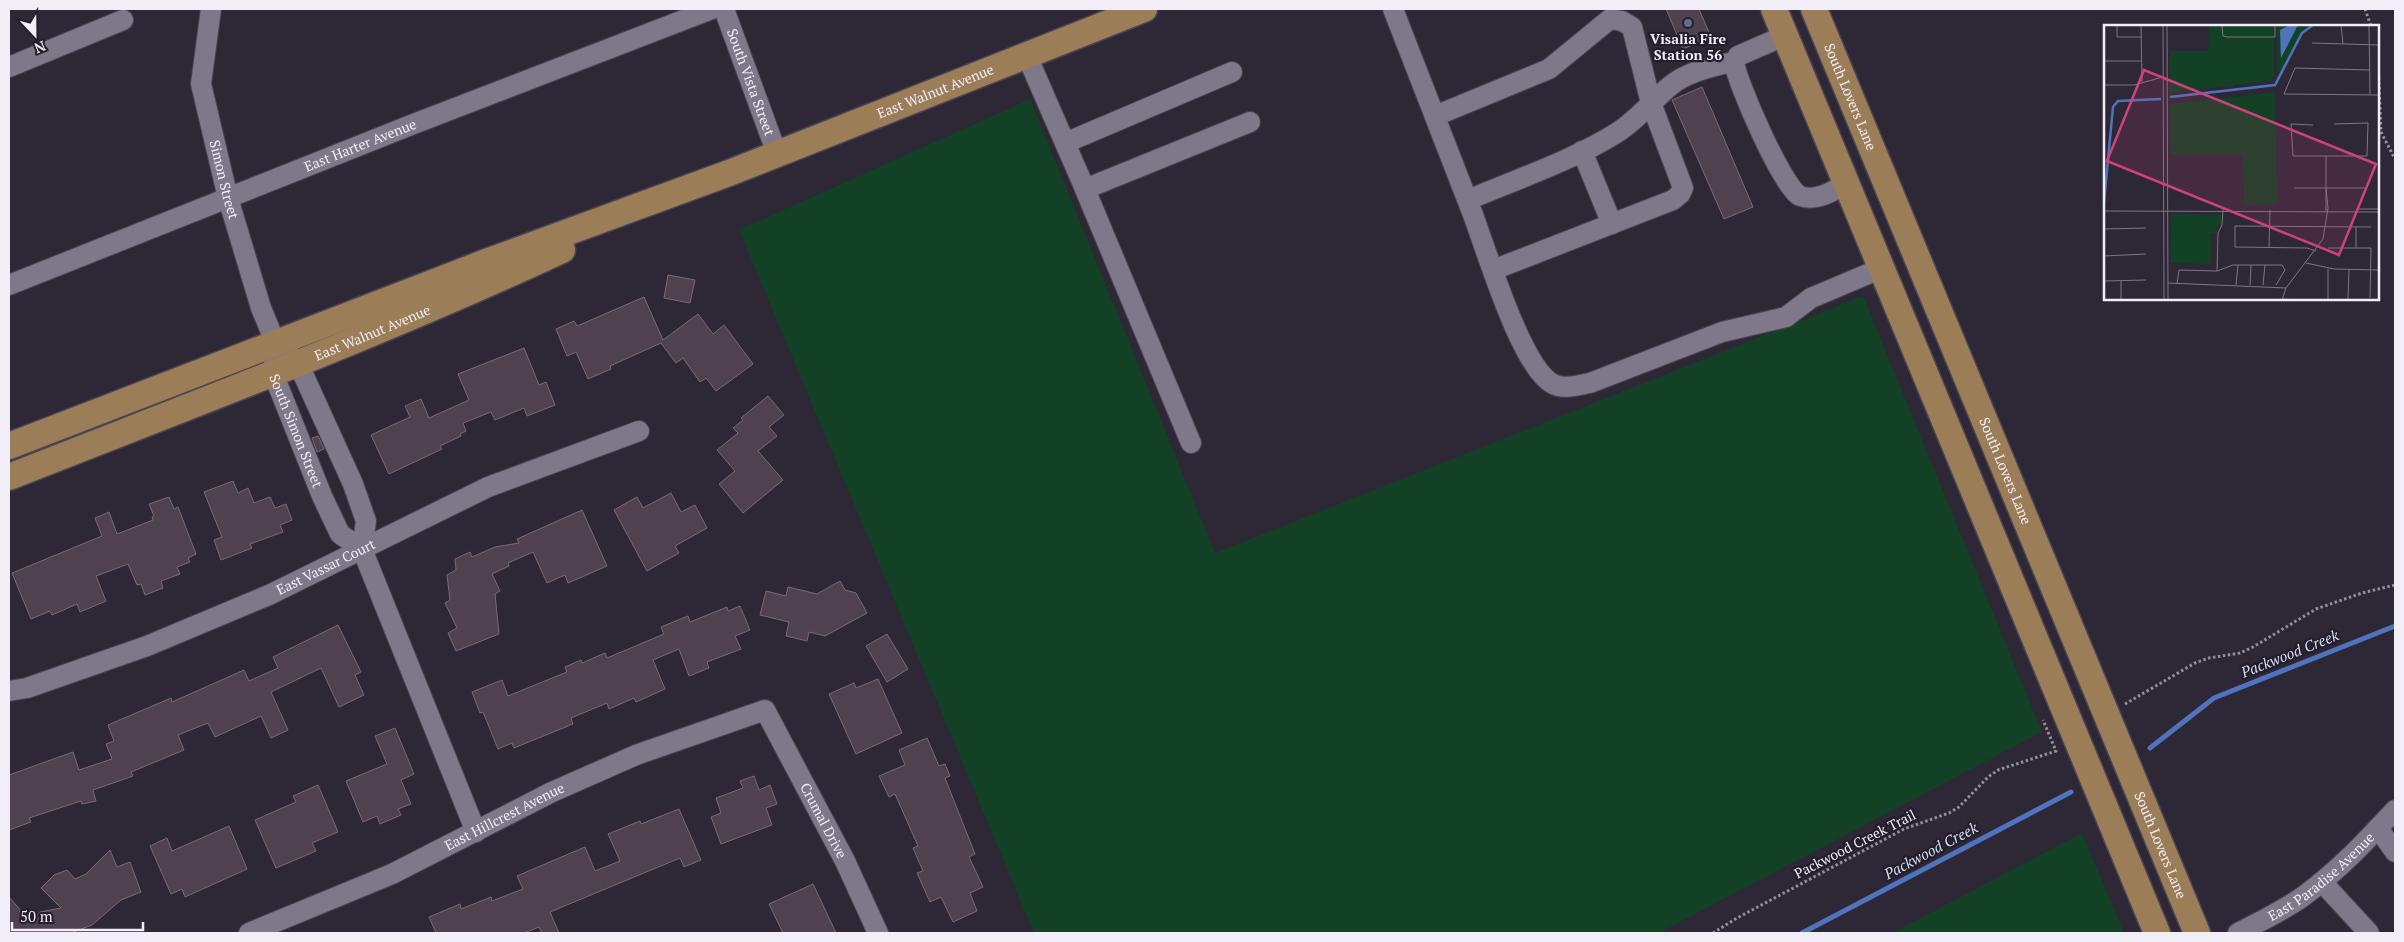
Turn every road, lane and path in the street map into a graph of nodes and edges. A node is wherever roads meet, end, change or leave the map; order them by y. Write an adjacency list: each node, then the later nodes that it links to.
1 (211, 9): 27 (street, Simon Street)
2 (712, 9): 27 (street, East Harter Avenue)
3 (724, 9): 22 (street, South Vista Street)
4 (1144, 9): 12 (main road, East Walnut Avenue)
5 (1393, 9): 18 (street)
6 (1774, 9): 11 (main road)
7 (1814, 9): 55 (main road, South Lovers Lane)
8 (2365, 9): 10 (path)
9 (123, 20): 14 (street)
10 (2371, 25)
11 (1786, 35): 13 (street); 25 (main road)
12 (1027, 56): 20 (street); 22 (main road, East Walnut Avenue)
13 (1734, 62): 17 (street); 25 (street)
14 (9, 67)
15 (1232, 72): 20 (street)
16 (2379, 80): 23 (path)
17 (1651, 103): 18 (street); 21 (street); 29 (street)
18 (1435, 116): 28 (street)
19 (1250, 122): 26 (street)
20 (1065, 143): 26 (street)
21 (1582, 151): 28 (street); 29 (street)
22 (777, 154): 24 (main road, East Walnut Avenue)
23 (2395, 160)
24 (729, 173): 33 (main road, East Walnut Avenue); 34 (main road, East Walnut Avenue)
25 (1847, 184): 30 (main road)
26 (1085, 189): 37 (street)
27 (228, 198): 32 (street, East Harter Avenue); 33 (street, Simon Street)
28 (1468, 200): 31 (street)
29 (1612, 224): 31 (street)
30 (1882, 268): 31 (street); 54 (main road)
31 (1493, 270)
32 (9, 285)
33 (276, 344): 34 (street, South Simon Street); 35 (street, South Simon Street); 38 (main road, East Walnut Avenue)
34 (298, 363): 35 (main road, East Walnut Avenue); 40 (street, South Simon Street)
35 (273, 373): 39 (main road, East Walnut Avenue); 40 (street, South Simon Street)
36 (639, 431): 40 (street, East Vassar Court)
37 (1191, 443)
38 (9, 446)
39 (9, 477)
40 (362, 548): 42 (street, East Vassar Court); 48 (street)
41 (2395, 585): 43 (path)
42 (9, 691)
43 (2124, 704)
44 (765, 710): 48 (street, East Hillcrest Avenue); 52 (street, Crumal Drive)
45 (2043, 720): 53 (path, Packwood Creek Trail)
46 (2395, 810): 47 (street, East Paradise Avenue)
47 (2378, 828): 49 (street); 50 (street, East Paradise Avenue)
48 (476, 832): 51 (street, East Hillcrest Avenue)
49 (2395, 852)
50 (2322, 882): 56 (street, East Paradise Avenue); 57 (street)
51 (249, 933)
52 (878, 933)
53 (1713, 933)
54 (2157, 933)
55 (2196, 933)
56 (2238, 933)
57 (2369, 933)

